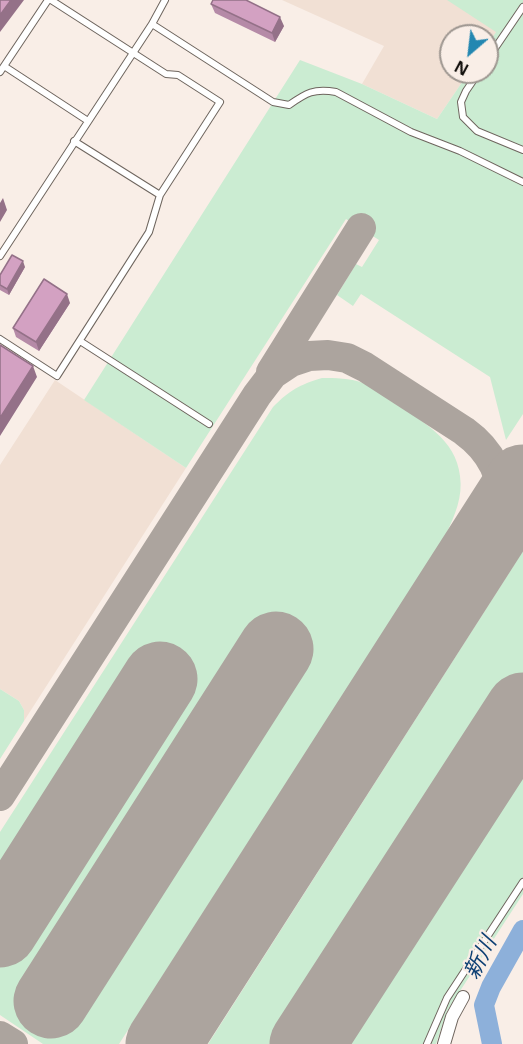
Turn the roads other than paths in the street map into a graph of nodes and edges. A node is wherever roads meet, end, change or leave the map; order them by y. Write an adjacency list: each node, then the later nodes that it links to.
1 (50, 0): 6 (lane); 7 (lane)
2 (165, 0): 4 (lane)
3 (523, 7): 5 (lane)
4 (152, 24): 6 (lane); 12 (lane)
5 (499, 42)
6 (133, 53): 9 (lane); 13 (lane)
7 (2, 69): 9 (lane)
8 (471, 84): 11 (lane)
9 (88, 121): 10 (lane)
10 (74, 141): 13 (lane); 14 (lane)
11 (523, 150)
12 (523, 182)
13 (160, 195): 16 (lane)
14 (0, 256)
15 (0, 339): 16 (lane)
16 (80, 341): 17 (lane)
17 (209, 424)
18 (523, 882): 20 (lane)
19 (463, 997): 21 (street)
20 (427, 1044)
21 (444, 1044)

